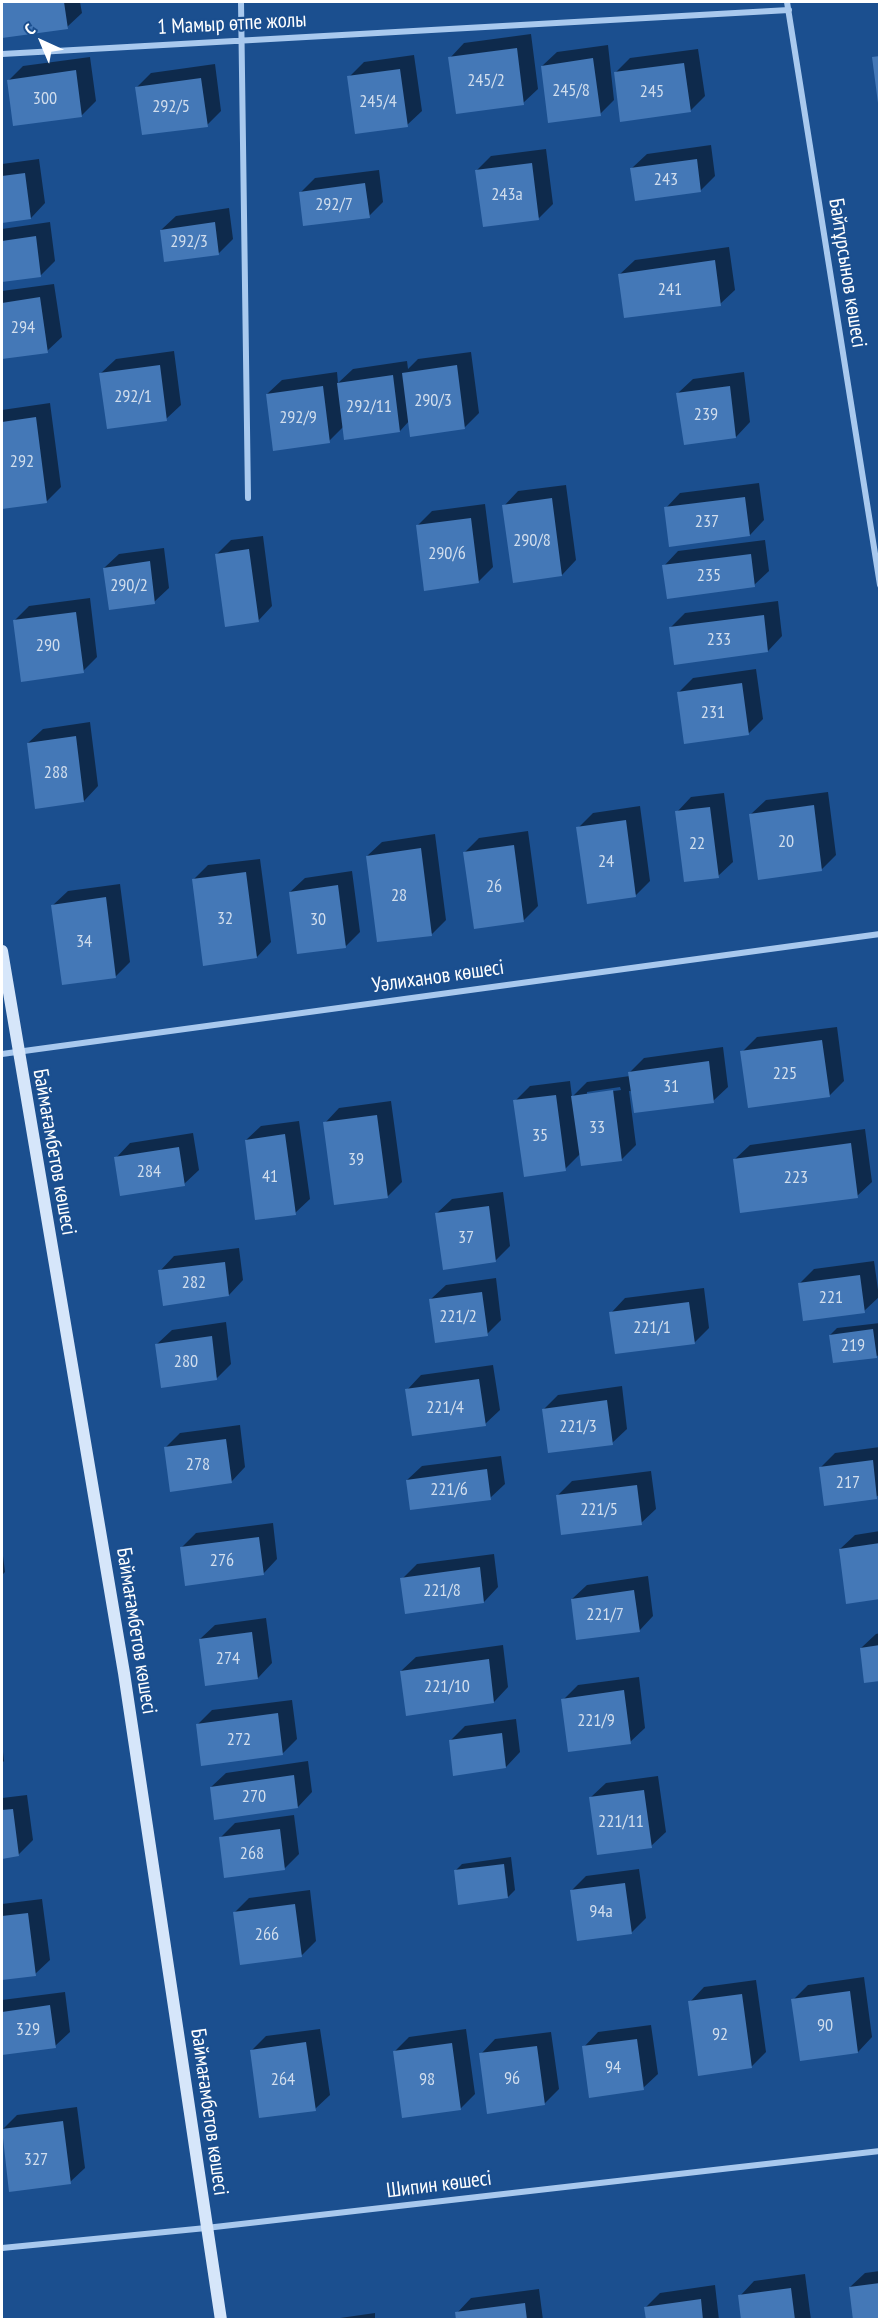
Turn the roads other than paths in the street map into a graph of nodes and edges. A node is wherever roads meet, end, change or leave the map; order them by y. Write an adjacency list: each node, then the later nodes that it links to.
1 (241, 2): 4 (street)
2 (787, 2): 3 (street, Байтұрсынов көшесі)
3 (789, 10): 4 (street, 1 Мамыр өтпе жолы); 7 (street, Байтұрсынов көшесі)
4 (240, 40): 5 (street, 1 Мамыр өтпе жолы); 6 (street)
5 (2, 54)
6 (248, 498)
7 (879, 585)
8 (879, 934): 10 (street, Уәлиханов көшесі)
9 (2, 951): 10 (main road, Баймағамбетов көшесі)
10 (17, 1051): 11 (street, Уәлиханов көшесі); 13 (main road, Баймағамбетов көшесі)
11 (2, 1054)
12 (879, 2151): 13 (street, Шипин көшесі)
13 (206, 2228): 14 (street, Шипин көшесі); 15 (main road, Баймағамбетов көшесі)
14 (2, 2248)
15 (221, 2319)

